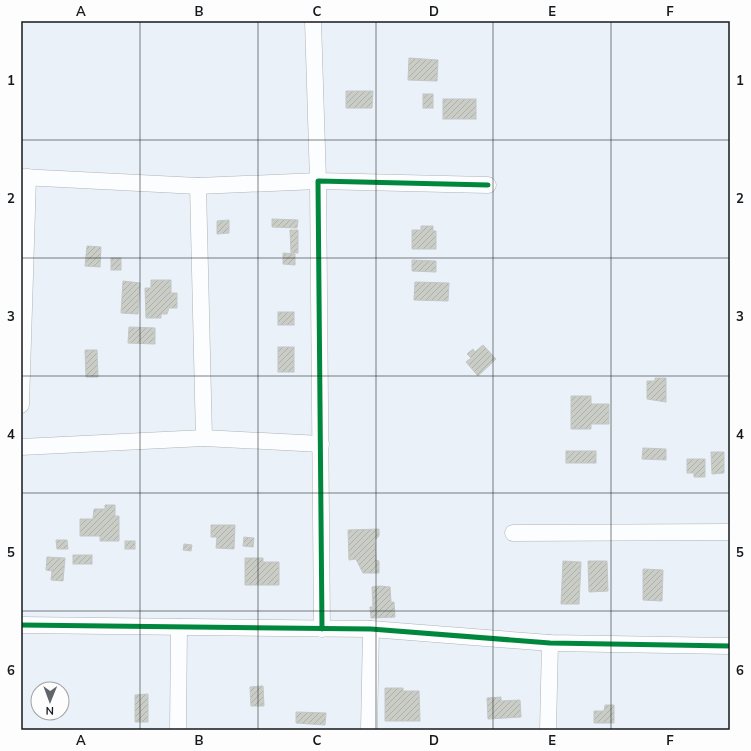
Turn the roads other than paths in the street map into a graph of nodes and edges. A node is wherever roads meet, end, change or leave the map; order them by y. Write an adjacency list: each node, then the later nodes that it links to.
1 (313, 21): 3 (street)
2 (24, 177): 5 (street); 6 (street)
3 (318, 182): 4 (street); 5 (street); 8 (street)
4 (488, 185)
5 (198, 186): 7 (street)
6 (21, 405)
7 (204, 438): 8 (street); 9 (street)
8 (322, 444): 14 (street)
9 (21, 446)
10 (730, 532): 11 (street)
11 (513, 533)
12 (21, 624): 13 (street)
13 (178, 627): 14 (street); 18 (street)
14 (322, 629): 15 (street)
15 (371, 629): 16 (street); 19 (street)
16 (550, 643): 17 (street); 20 (street)
17 (730, 646)
18 (178, 730)
19 (370, 730)
20 (548, 730)

